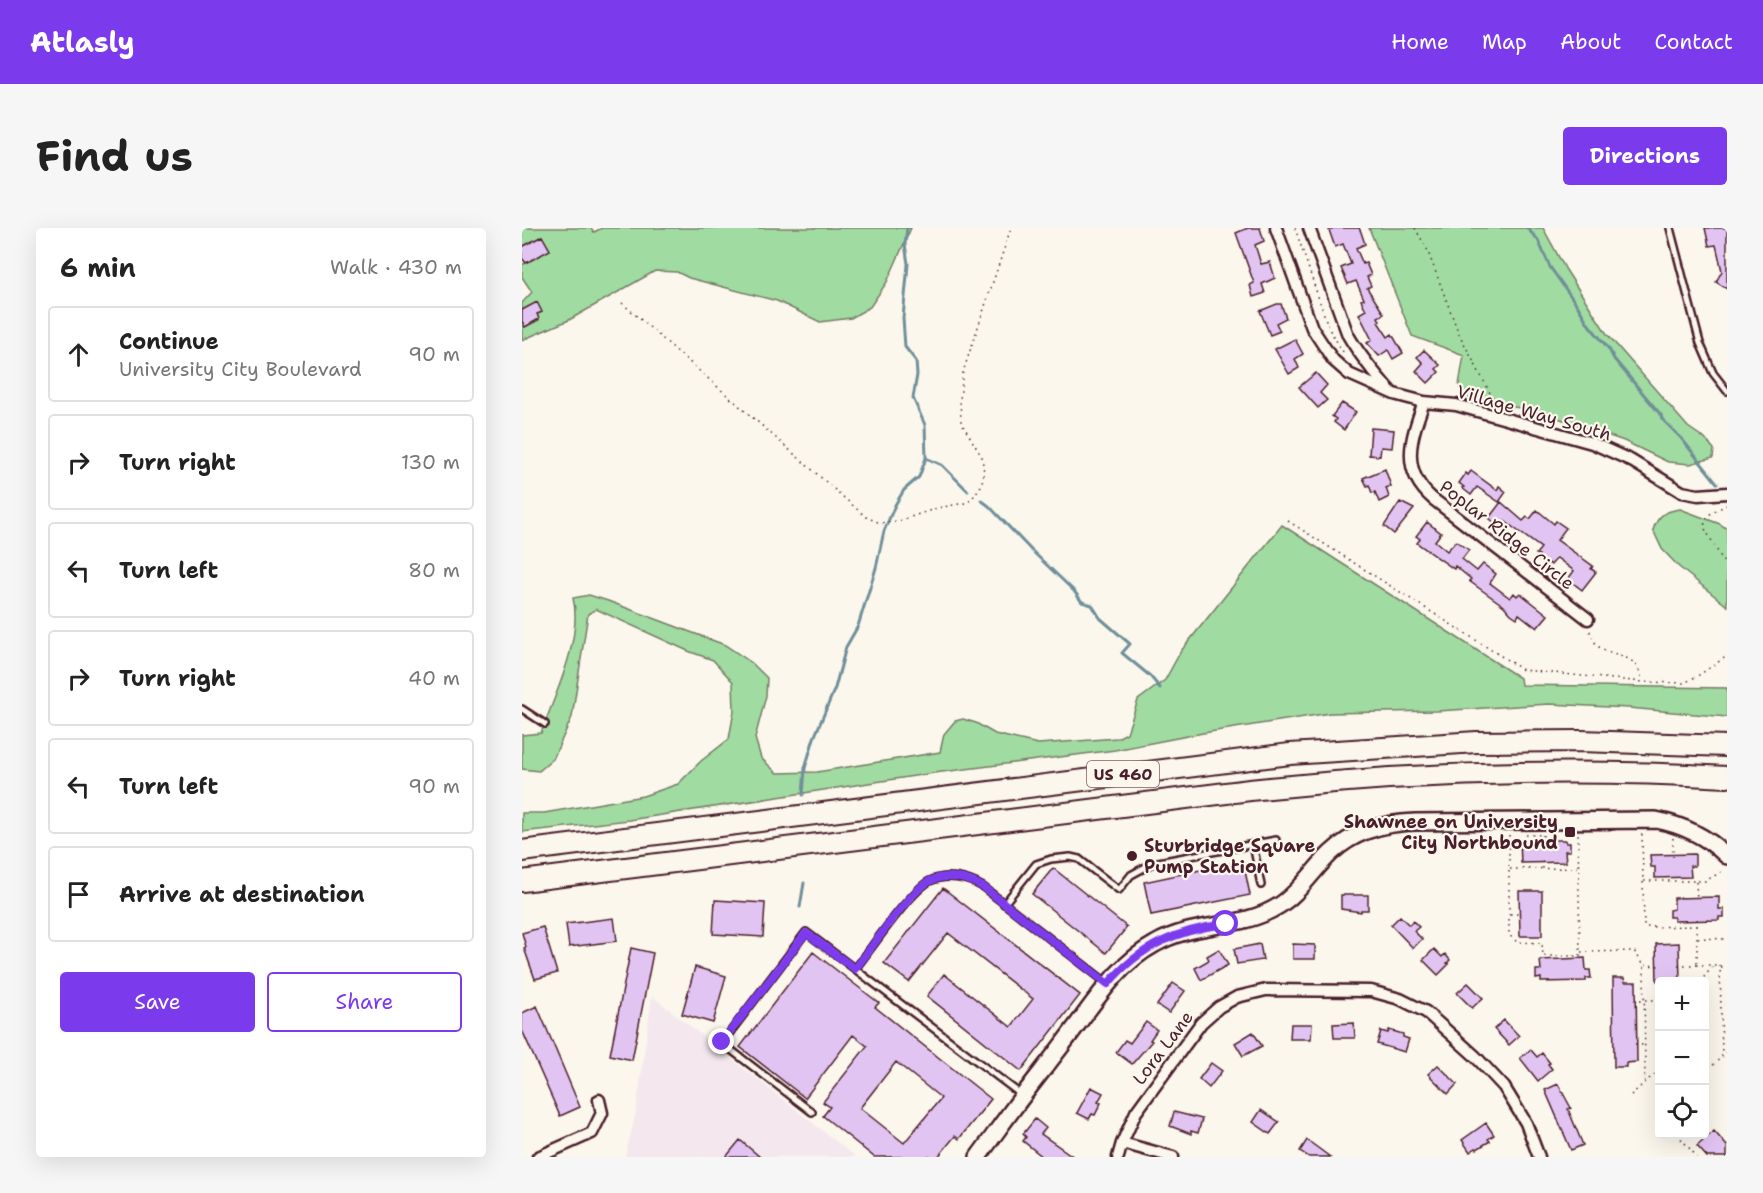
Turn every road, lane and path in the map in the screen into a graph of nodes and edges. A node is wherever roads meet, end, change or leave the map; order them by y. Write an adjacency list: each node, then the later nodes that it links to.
1 (1011, 228): 6 (path)
2 (1276, 228): 8 (street, Village Way South)
3 (1309, 228): 8 (street)
4 (1415, 228): 10 (path)
5 (1670, 228): 7 (lane)
6 (622, 303)
7 (1727, 391)
8 (1394, 394): 9 (street, Village Way South)
9 (1424, 402): 10 (street, Village Way South); 15 (street, Poplar Ridge Circle)
10 (1496, 416): 11 (street, Village Way South)
11 (1727, 493)
12 (1727, 506): 14 (path)
13 (1288, 521): 17 (path)
14 (1727, 568)
15 (1588, 619): 17 (path)
16 (1727, 656): 17 (path)
17 (1643, 682)
18 (522, 710): 19 (lane)
19 (545, 724)
20 (1727, 746): 32 (highway, US 460)
21 (1727, 777): 40 (highway, US 460)
22 (1509, 830): 37 (path)
23 (1584, 830): 25 (path)
24 (1642, 830): 41 (path)
25 (1578, 831): 27 (path); 36 (path)
26 (1524, 834): 30 (path)
27 (1571, 834)
28 (1677, 836): 33 (path)
29 (1276, 840): 31 (lane)
30 (1543, 842)
31 (1253, 844): 44 (lane); 46 (lane)
32 (522, 850)
33 (1673, 857)
34 (1543, 861): 38 (path)
35 (1725, 866): 43 (path); 65 (main road)
36 (1579, 868): 38 (path); 53 (path)
37 (1509, 869): 38 (path); 47 (path)
38 (1544, 869)
39 (1673, 875): 42 (path)
40 (522, 881)
41 (1643, 881): 42 (path); 50 (path)
42 (1673, 881): 43 (path)
43 (1696, 881): 45 (path)
44 (1261, 885)
45 (1696, 900)
46 (1004, 904): 63 (lane); 65 (lane)
47 (1509, 914): 48 (path); 54 (path)
48 (1521, 914)
49 (1697, 919): 50 (path)
50 (1697, 926): 51 (path)
51 (1697, 938): 52 (path); 58 (path)
52 (1727, 939)
53 (1580, 952): 54 (path); 56 (path)
54 (1563, 956): 55 (path)
55 (1563, 961)
56 (1644, 965): 60 (path); 69 (path)
57 (1677, 965): 58 (path)
58 (1698, 965): 59 (path)
59 (1713, 965): 61 (path); 64 (path)
60 (1659, 966)
61 (1720, 967): 62 (path); 66 (path)
62 (1727, 967)
63 (855, 969): 79 (lane); 81 (lane)
64 (1703, 977)
65 (1108, 984): 79 (main road)
66 (1721, 999): 67 (path); 74 (path)
67 (1727, 999)
68 (1634, 1000): 69 (path)
69 (1644, 1000): 70 (path); 72 (path)
70 (1655, 1000)
71 (1635, 1044): 72 (path)
72 (1645, 1045): 77 (path)
73 (1727, 1052): 74 (path)
74 (1722, 1057): 75 (path)
75 (1709, 1067)
76 (1655, 1073): 77 (path)
77 (1645, 1082): 78 (path)
78 (1631, 1095)
79 (1023, 1096): 84 (main road)
80 (599, 1100): 85 (street)
81 (812, 1112)
82 (1681, 1139): 89 (path)
83 (1122, 1143): 86 (street, Lora Lane); 87 (street); 88 (street, Lora Lane)
84 (984, 1155)
85 (538, 1157)
86 (1118, 1157)
87 (1173, 1157)
88 (1539, 1157)
89 (1697, 1157)

